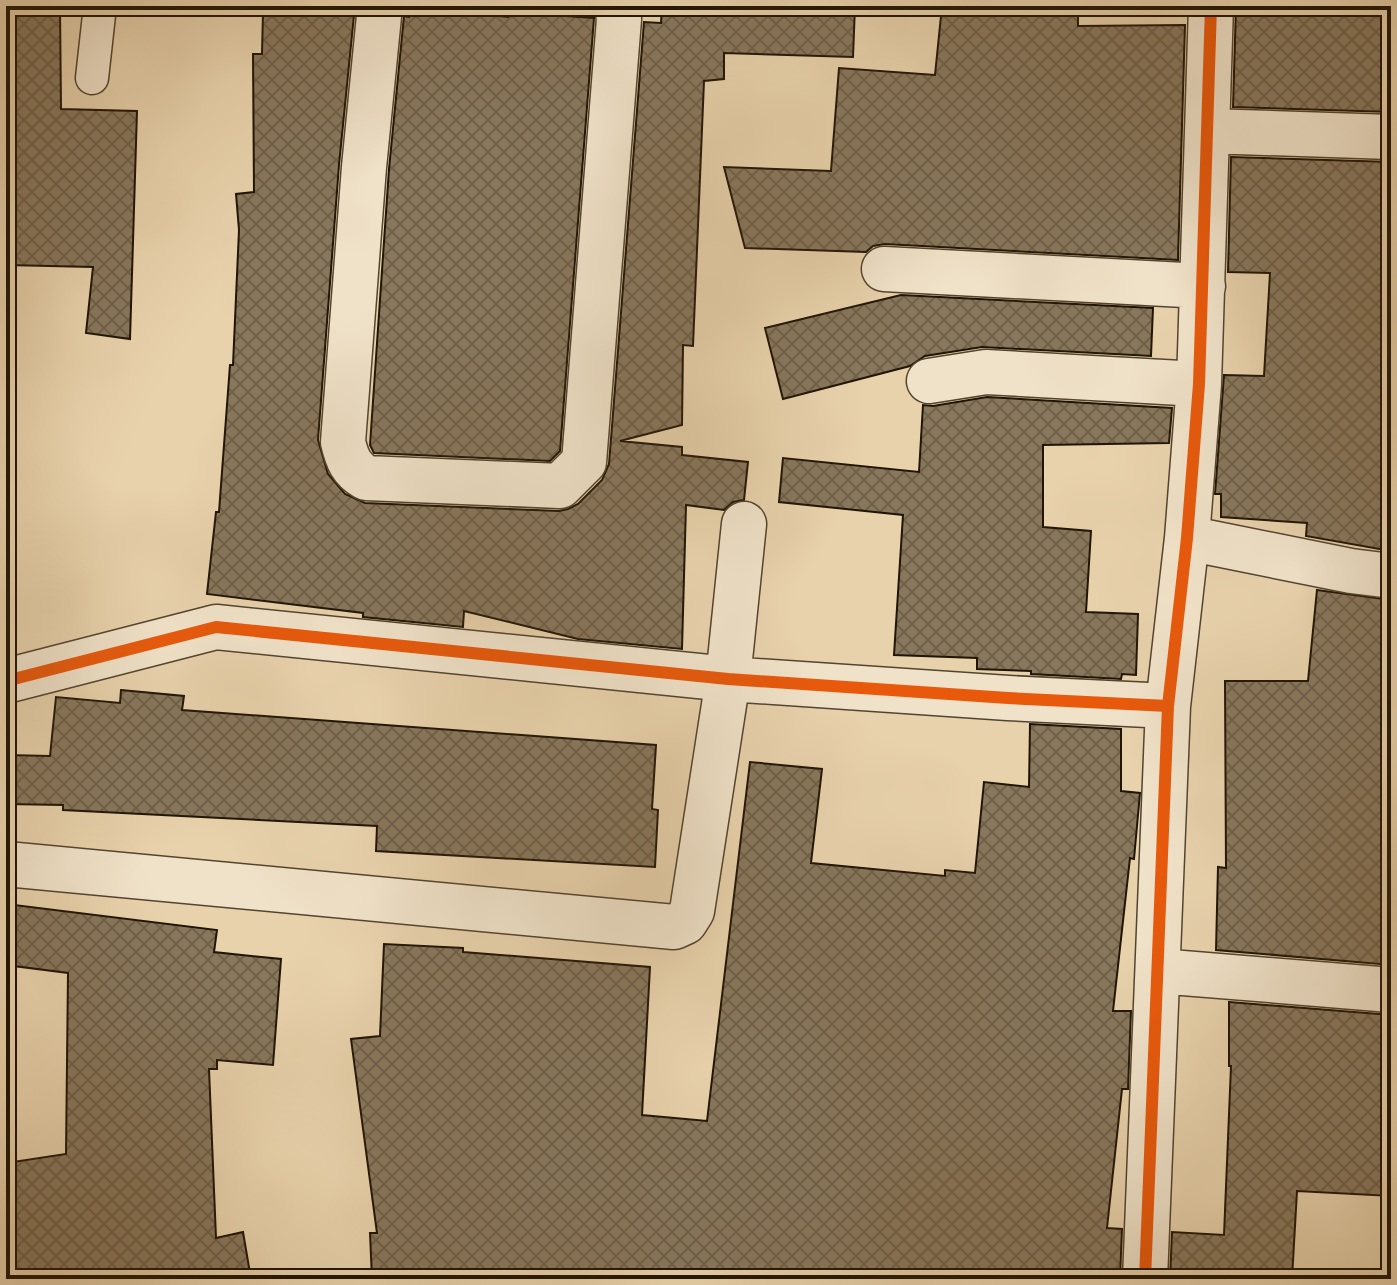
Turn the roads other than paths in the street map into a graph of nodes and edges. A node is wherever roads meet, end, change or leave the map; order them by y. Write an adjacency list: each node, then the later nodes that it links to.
1 (100, 6): 5 (lane)
2 (380, 6): 3 (street)
3 (617, 6)
4 (1211, 6): 6 (street)
5 (92, 78)
6 (1207, 131): 7 (street); 9 (street)
7 (1391, 137)
8 (884, 269): 9 (street)
9 (1203, 286): 11 (street)
10 (929, 381): 11 (street)
11 (1199, 384): 13 (street)
12 (744, 524): 15 (street)
13 (1187, 538): 14 (street); 17 (street)
14 (1391, 576)
15 (728, 679): 16 (street); 17 (street); 18 (street)
16 (6, 681)
17 (1168, 706): 19 (street)
18 (6, 864)
19 (1158, 971): 20 (street); 21 (street)
20 (1391, 990)
21 (1145, 1279)

